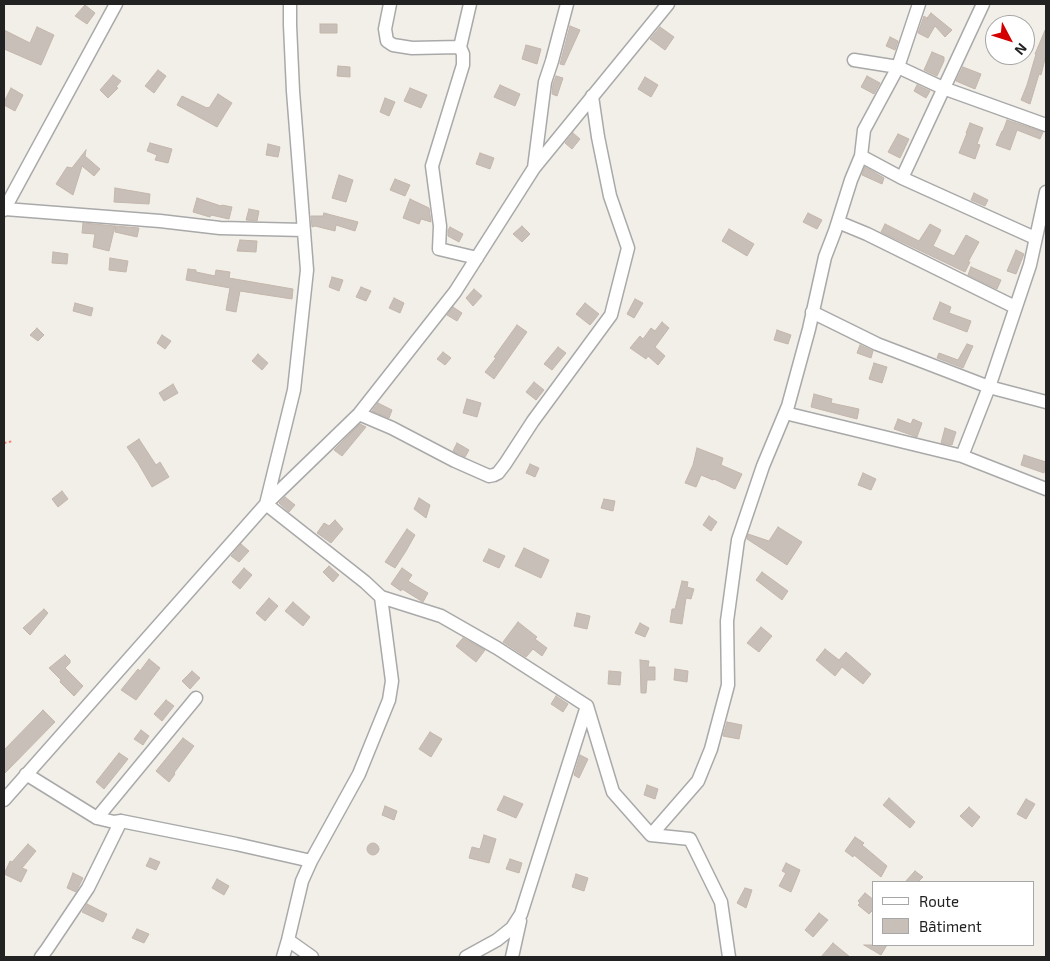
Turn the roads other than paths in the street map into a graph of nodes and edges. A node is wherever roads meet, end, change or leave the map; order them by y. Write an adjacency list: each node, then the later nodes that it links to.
1 (116, 4): 19 (street)
2 (290, 4): 21 (street)
3 (390, 4): 9 (street)
4 (470, 4): 9 (street)
5 (567, 4): 16 (street)
6 (668, 4): 13 (street)
7 (919, 4): 11 (street)
8 (983, 4): 12 (street)
9 (460, 47): 23 (street)
10 (854, 60): 11 (street)
11 (898, 67): 12 (street); 15 (street)
12 (944, 88): 14 (street); 17 (street)
13 (592, 96): 16 (street); 29 (street)
14 (1046, 125)
15 (860, 156): 17 (street); 20 (street)
16 (534, 168): 23 (street)
17 (902, 178): 22 (street)
18 (1046, 192): 22 (street)
19 (4, 210): 21 (street)
20 (838, 222): 24 (street); 25 (street)
21 (304, 230): 32 (street)
22 (1035, 238): 24 (street)
23 (477, 258): 29 (street)
24 (1015, 308): 26 (street)
25 (812, 312): 26 (street); 28 (street)
26 (989, 387): 27 (street); 30 (street)
27 (1046, 402)
28 (785, 413): 30 (street); 40 (street)
29 (359, 414): 32 (street)
30 (962, 456): 31 (street)
31 (1046, 489)
32 (266, 504): 33 (street); 36 (street)
33 (381, 597): 35 (street); 41 (street)
34 (196, 698): 38 (street)
35 (588, 706): 40 (street); 42 (street)
36 (26, 774): 37 (street); 38 (street)
37 (4, 800)
38 (97, 818): 39 (street)
39 (121, 821): 41 (street); 44 (street)
40 (651, 835): 49 (street)
41 (311, 861): 43 (street)
42 (523, 910): 47 (street); 48 (street)
43 (288, 940): 45 (street); 46 (street)
44 (40, 957)
45 (283, 957)
46 (312, 957)
47 (466, 957)
48 (512, 957)
49 (729, 957)

